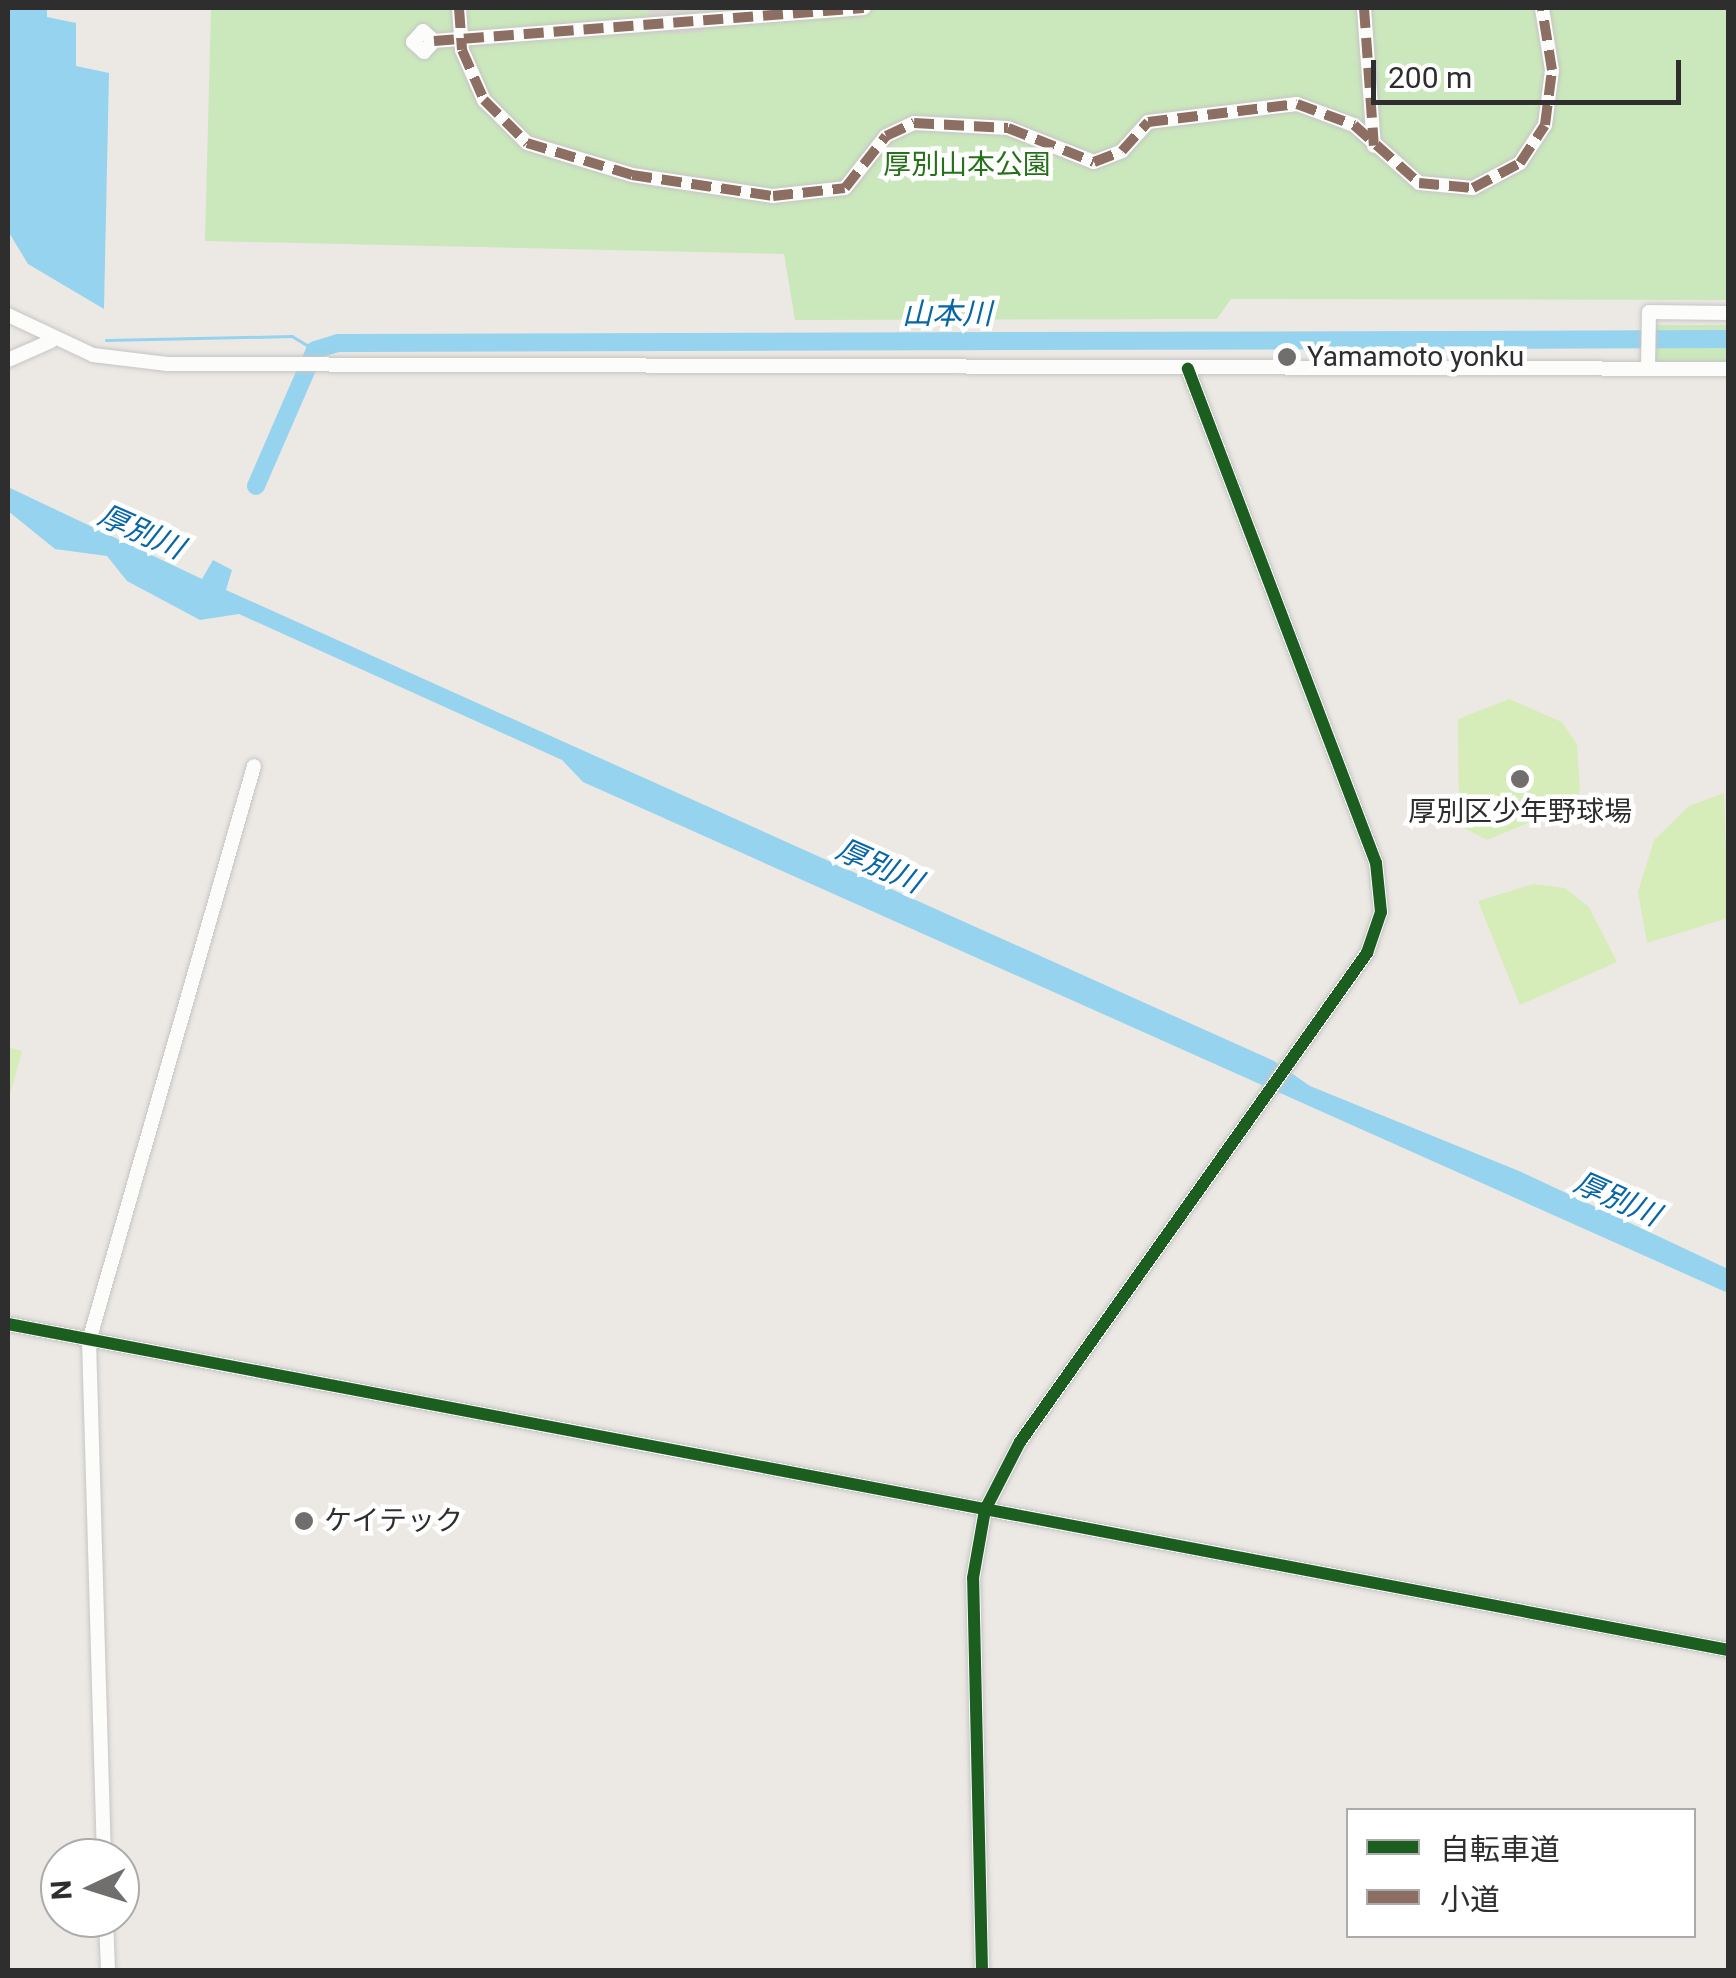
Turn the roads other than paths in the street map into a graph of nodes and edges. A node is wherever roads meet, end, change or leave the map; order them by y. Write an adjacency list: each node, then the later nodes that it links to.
1 (459, 8): 6 (street)
2 (864, 8): 5 (street)
3 (1364, 8): 8 (street)
4 (1542, 8): 8 (street)
5 (678, 15): 6 (street)
6 (460, 38): 7 (street); 8 (street)
7 (434, 40)
8 (1374, 150)
9 (1728, 313): 13 (street)
10 (8, 315): 11 (street)
11 (51, 341): 12 (street); 14 (street)
12 (8, 360)
13 (1648, 368): 14 (street); 15 (street)
14 (1188, 369): 19 (street)
15 (1728, 369)
16 (254, 766): 18 (street)
17 (8, 1324): 18 (street)
18 (89, 1341): 19 (street); 21 (street)
19 (985, 1510): 20 (street); 24 (street)
20 (1728, 1650)
21 (103, 1838)
22 (107, 1938): 23 (street)
23 (108, 1970)
24 (982, 1970)

